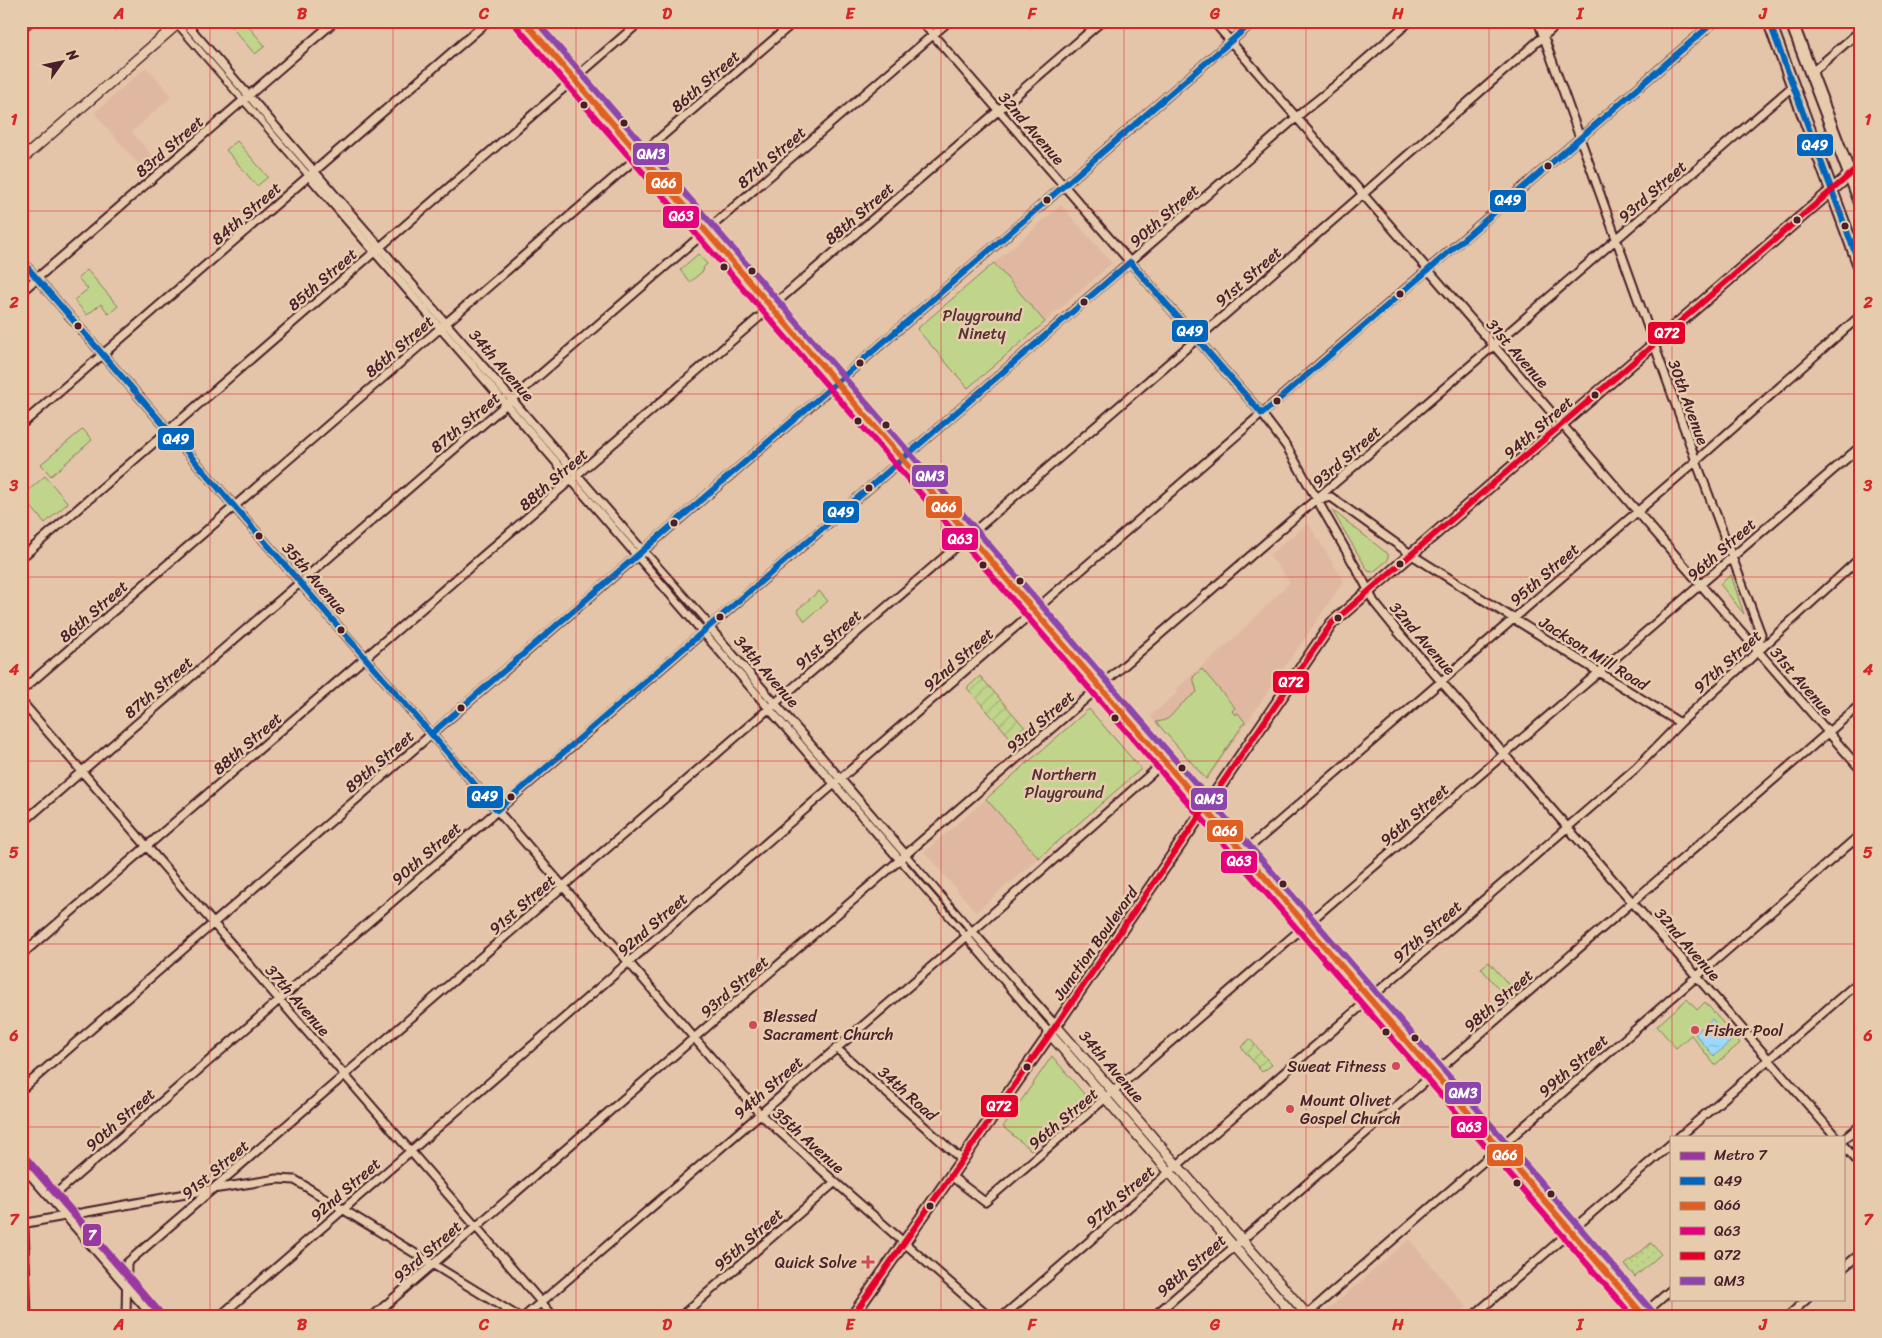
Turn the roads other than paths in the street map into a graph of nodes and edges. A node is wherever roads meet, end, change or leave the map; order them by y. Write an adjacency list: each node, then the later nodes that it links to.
1 (30, 21): 19 (street)
2 (335, 21): 27 (street, 83rd Street)
3 (488, 21): 34 (street, 84th Street)
4 (524, 21): 25 (main road)
5 (641, 21): 25 (street, 85th Street)
6 (795, 21): 31 (street, 86th Street)
7 (922, 21): 21 (street, 32nd Avenue)
8 (949, 21): 21 (street, 87th Street)
9 (1102, 21): 28 (street, 88th Street)
10 (1213, 21): 23 (street, 31st Avenue)
11 (1254, 21): 23 (street, 89th Street)
12 (1410, 21): 29 (street, 90th Street)
13 (1538, 21): 22 (street, 30th Avenue)
14 (1561, 21): 22 (street, 91st Street)
15 (1715, 21): 30 (street, 92nd Street)
16 (1768, 21): 26 (main road)
17 (1791, 21): 24 (main road)
18 (179, 22): 27 (street, 34th Avenue); 32 (street)
19 (21, 28)
20 (1861, 30): 24 (street)
21 (933, 35): 28 (street, 32nd Avenue); 40 (street, 87th Street)
22 (1544, 36): 30 (street, 30th Avenue); 38 (street, 91st Street)
23 (1231, 42): 29 (street, 31st Avenue); 36 (street, 89th Street)
24 (1811, 73): 35 (main road)
25 (574, 79): 31 (main road); 42 (street, 85th Street)
26 (1793, 86): 37 (main road); 41 (street, 93rd Street)
27 (246, 98): 34 (street, 34th Avenue); 47 (street, 83rd Street)
28 (999, 111): 36 (street, 32nd Avenue); 49 (street, 88th Street)
29 (1297, 118): 38 (street, 31st Avenue); 44 (street, 90th Street)
30 (1580, 139): 41 (street, 30th Avenue); 45 (street, 92nd Street)
31 (640, 155): 40 (main road); 51 (street, 86th Street)
32 (21, 160)
33 (1861, 165): 35 (main road, 94th Street)
34 (312, 174): 42 (street, 34th Avenue); 55 (street, 84th Street)
35 (1850, 174): 37 (main road, 94th Street); 39 (main road)
36 (1064, 186): 44 (street, 32nd Avenue); 56 (street, 89th Street)
37 (1831, 190): 46 (main road); 54 (main road, 94th Street)
38 (1362, 194): 45 (street, 31st Avenue); 52 (street, 91st Street)
39 (1861, 204)
40 (706, 231): 49 (main road); 57 (street, 87th Street)
41 (1616, 241): 53 (street, 93rd Street); 54 (street, 30th Avenue)
42 (378, 250): 51 (street, 34th Avenue); 61 (street, 85th Street)
43 (21, 260): 47 (street, 35th Avenue)
44 (1130, 262): 52 (street, 32nd Avenue); 63 (street, 90th Street)
45 (1428, 270): 53 (street, 31st Avenue); 58 (street, 92nd Street)
46 (1861, 270)
47 (37, 279): 48 (street, 83rd Street); 55 (street, 35th Avenue)
48 (21, 292)
49 (772, 307): 56 (main road); 65 (street, 88th Street)
50 (1861, 315): 64 (street, 95th Street)
51 (443, 326): 57 (street, 34th Avenue); 67 (street, 86th Street)
52 (1196, 338): 58 (street, 32nd Avenue); 69 (street, 91st Street)
53 (1494, 346): 60 (street, 31st Avenue); 66 (street, 93rd Street)
54 (1654, 346): 60 (main road, 94th Street); 64 (street, 30th Avenue)
55 (103, 355): 59 (street, 84th Street); 61 (street, 35th Avenue)
56 (838, 382): 63 (main road); 70 (street, 89th Street)
57 (509, 402): 65 (street, 34th Avenue); 75 (street, 87th Street)
58 (1262, 414): 66 (street, 32nd Avenue); 78 (street, 92nd Street)
59 (21, 425)
60 (1562, 425): 68 (street, 31st Avenue); 71 (main road, 94th Street)
61 (168, 430): 67 (street, 35th Avenue); 73 (street, 85th Street)
62 (1861, 446): 74 (street, 96th Street)
63 (904, 459): 69 (main road); 80 (street, 90th Street)
64 (1696, 461): 68 (street, 95th Street); 74 (street, 30th Avenue)
65 (575, 478): 70 (street, 34th Avenue); 82 (street, 88th Street)
66 (1316, 500): 71 (street, Jackson Mill Road); 77 (street, 32nd Avenue); 85 (street, 93rd Street)
67 (234, 506): 75 (street, 35th Avenue); 86 (street, 86th Street)
68 (1637, 512): 76 (street, 31st Avenue); 79 (street, 95th Street)
69 (969, 534): 78 (main road); 89 (street, 91st Street)
70 (640, 554): 80 (street, 34th Avenue); 92 (street, 89th Street)
71 (1412, 555): 77 (main road, 94th Street); 79 (street, Jackson Mill Road)
72 (1861, 557): 81 (street, 97th Street)
73 (21, 558)
74 (1732, 558): 76 (street, 96th Street); 81 (street, 30th Avenue)
75 (301, 582): 82 (street, 35th Avenue); 96 (street, 87th Street)
76 (1701, 585): 81 (street, 31st Avenue); 83 (street, 96th Street)
77 (1369, 592): 84 (street, 32nd Avenue); 98 (main road, Junction Boulevard)
78 (1035, 611): 85 (main road); 97 (street, 92nd Street)
79 (1514, 619): 83 (street, Jackson Mill Road); 84 (street, 95th Street)
80 (706, 630): 89 (street, 34th Avenue); 99 (street, 90th Street)
81 (1758, 652): 90 (street, 97th Street); 91 (street, 31st Avenue)
82 (366, 658): 92 (street, 35th Avenue); 103 (street, 88th Street)
83 (1598, 673): 90 (street, Jackson Mill Road); 93 (street, 96th Street)
84 (1442, 681): 93 (street, 32nd Avenue); 104 (street, 95th Street)
85 (1100, 687): 94 (main road); 105 (street, 93rd Street)
86 (21, 691)
87 (21, 701): 96 (street, 37th Avenue)
88 (1861, 704): 91 (street, 98th Street)
89 (772, 706): 97 (street, 34th Avenue); 106 (street, 91st Street)
90 (1680, 723): 101 (street, 97th Street)
91 (1828, 733): 95 (street, 31st Avenue); 107 (street, 98th Street)
92 (431, 734): 99 (street, 35th Avenue); 108 (street, 89th Street)
93 (1505, 754): 101 (street, 32nd Avenue); 109 (street, 96th Street)
94 (1164, 760): 98 (main road); 110 (street, 94th Street)
95 (1861, 770)
96 (82, 771): 100 (street, 87th Street); 103 (street, 37th Avenue)
97 (838, 782): 105 (street, 34th Avenue); 112 (street, 92nd Street)
98 (1206, 809): 104 (main road); 117 (main road, Junction Boulevard)
99 (496, 810): 106 (street, 35th Avenue); 116 (street, 90th Street)
100 (21, 824)
101 (1568, 827): 107 (street, 32nd Avenue); 115 (street, 97th Street)
102 (1861, 834): 113 (street, 99th Street)
103 (148, 847): 108 (street, 37th Avenue); 111 (street, 88th Street)
104 (1244, 852): 109 (main road)
105 (903, 858): 110 (street, 34th Avenue); 118 (street, 93rd Street)
106 (563, 887): 112 (street, 35th Avenue); 122 (street, 91st Street)
107 (1633, 902): 113 (street, 32nd Avenue); 121 (street, 98th Street)
108 (214, 923): 116 (street, 37th Avenue); 123 (street, 89th Street)
109 (1307, 925): 115 (main road); 124 (street, 96th Street)
110 (969, 933): 117 (street, 34th Avenue); 119 (street, 94th Street)
111 (21, 956)
112 (628, 962): 118 (street, 35th Avenue); 134 (street, 92nd Street)
113 (1697, 976): 120 (street, 32nd Avenue); 133 (street, 99th Street)
114 (1861, 980): 120 (street)
115 (1370, 998): 121 (main road); 137 (street, 97th Street)
116 (279, 999): 122 (street, 37th Avenue); 143 (street, 90th Street)
117 (1053, 1030): 124 (street, 34th Avenue); 125 (street, 34th Avenue); 135 (main road, Junction Boulevard)
118 (694, 1038): 126 (street, 35th Avenue); 147 (street, 93rd Street)
119 (836, 1048): 126 (street, 94th Street); 135 (street, 34th Road)
120 (1769, 1059): 128 (street); 129 (street, 32nd Avenue)
121 (1434, 1073): 133 (main road); 149 (street, 98th Street)
122 (345, 1075): 134 (street, 37th Avenue); 142 (street, 91st Street)
123 (21, 1090)
124 (1115, 1092): 125 (street, 96th Street); 137 (street, 34th Avenue)
125 (1107, 1099): 139 (street, 34th Avenue); 140 (street, 96th Street)
126 (760, 1114): 141 (street, 35th Avenue); 158 (street, 94th Street)
127 (1861, 1125): 130 (street)
128 (1680, 1136)
129 (1835, 1136)
130 (1844, 1139)
131 (1670, 1145): 148 (street)
132 (1844, 1146): 138 (street)
133 (1499, 1147): 148 (main road); 159 (street, 99th Street)
134 (410, 1151): 144 (street, 92nd Street); 147 (street, 37th Avenue)
135 (962, 1160): 140 (main road, Junction Boulevard)
136 (22, 1162): 143 (main road); 146 (street)
137 (1177, 1165): 139 (street, 97th Street); 149 (street, 34th Avenue)
138 (1861, 1165)
139 (1170, 1172): 151 (street, 34th Avenue); 172 (street, 97th Street)
140 (951, 1176): 150 (main road, Junction Boulevard)
141 (834, 1182): 150 (street, 35th Avenue); 169 (street, 95th Street)
142 (213, 1190): 144 (street); 145 (street); 155 (street, 91st Street)
143 (52, 1197): 145 (main road)
144 (342, 1209): 153 (street); 164 (street, 92nd Street)
145 (68, 1216): 146 (street); 155 (main road)
146 (23, 1224): 161 (street)
147 (476, 1227): 153 (street, 93rd Street); 158 (street, 37th Avenue)
148 (1571, 1231): 160 (main road); 175 (street)
149 (1242, 1240): 151 (street, 98th Street); 159 (street, 34th Avenue)
150 (904, 1242): 170 (main road, Junction Boulevard); 171 (street, 35th Avenue)
151 (1234, 1246): 173 (street, 98th Street); 174 (street, 34th Avenue)
152 (1861, 1253): 154 (street)
153 (432, 1264): 165 (street, 93rd Street); 166 (street)
154 (1844, 1267)
155 (126, 1283): 162 (street, 91st Street); 163 (main road)
156 (1670, 1291): 160 (street)
157 (1806, 1300): 176 (street)
158 (541, 1302): 167 (street, 94th Street); 168 (street, 37th Avenue)
159 (1306, 1316)
160 (1642, 1316)
161 (28, 1317)
162 (126, 1317)
163 (156, 1317)
164 (219, 1317)
165 (372, 1317)
166 (519, 1317)
167 (524, 1317)
168 (554, 1317)
169 (680, 1317)
170 (852, 1317)
171 (989, 1317)
172 (1002, 1317)
173 (1153, 1317)
174 (1295, 1317)
175 (1472, 1317)
176 (1787, 1317)

